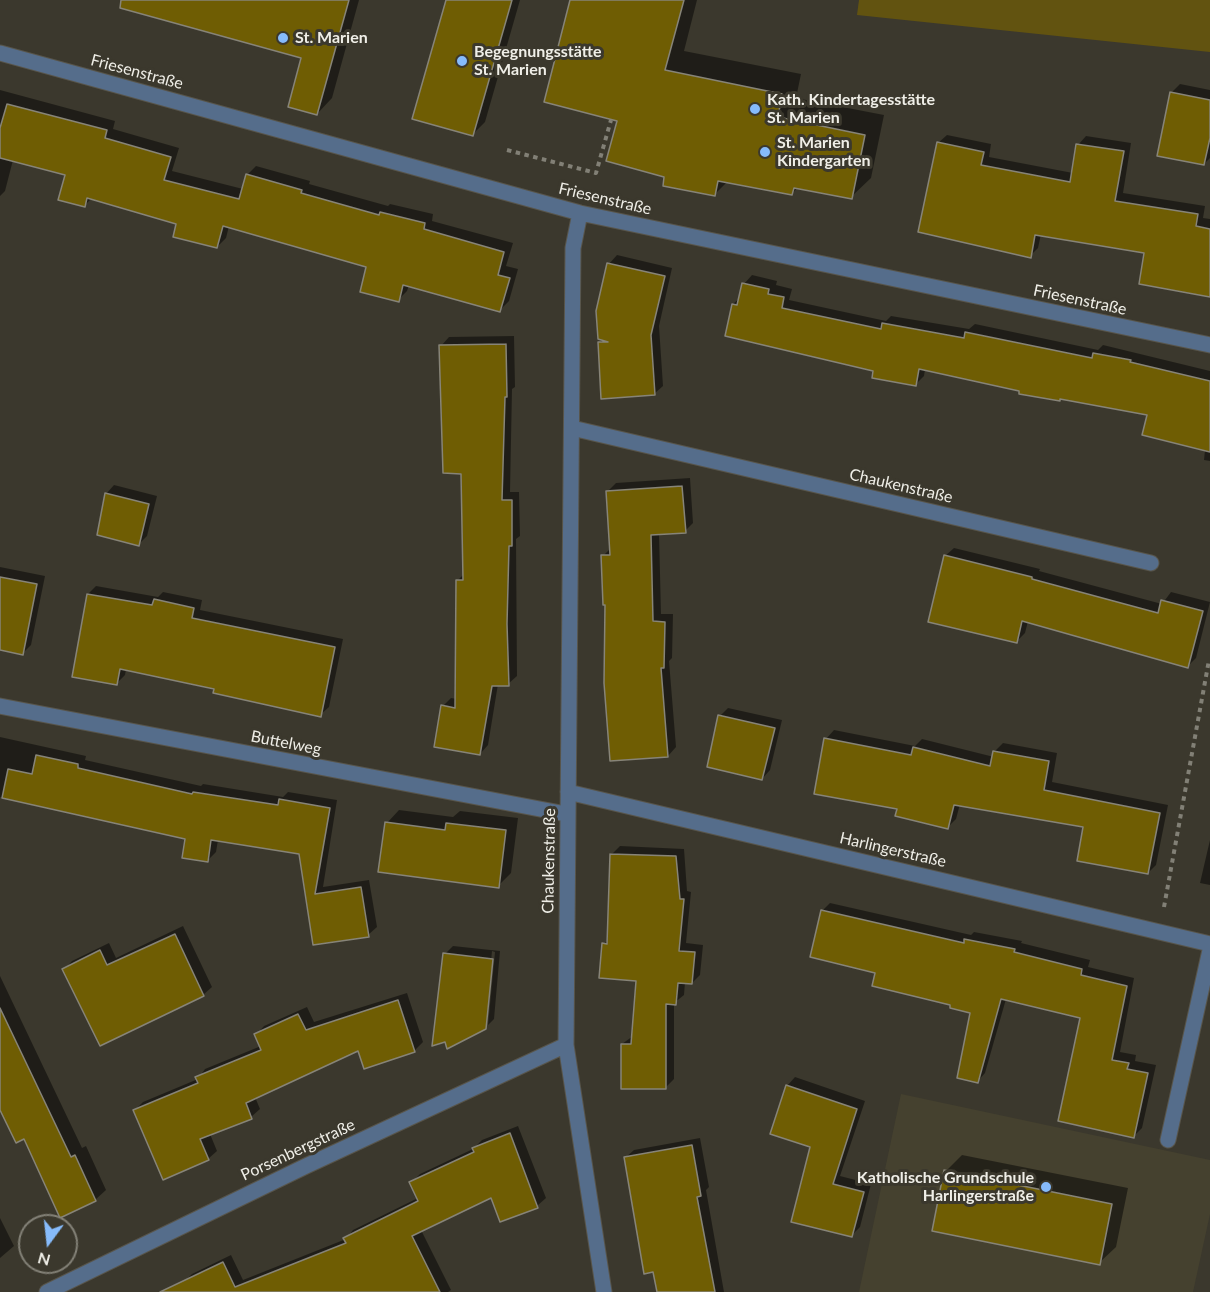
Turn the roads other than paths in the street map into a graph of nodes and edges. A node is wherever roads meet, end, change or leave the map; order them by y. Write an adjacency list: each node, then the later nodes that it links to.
1 (0, 53): 2 (street, Friesenstraße)
2 (580, 213): 3 (street, Friesenstraße); 4 (street, Chaukenstraße)
3 (1210, 345)
4 (572, 428): 5 (street, Chaukenstraße); 7 (street, Chaukenstraße)
5 (1151, 563)
6 (0, 706): 8 (street, Buttelweg)
7 (568, 792): 8 (street, Chaukenstraße); 9 (street, Harlingerstraße)
8 (566, 814): 11 (street, Chaukenstraße)
9 (1210, 944)
10 (1210, 950): 12 (street)
11 (566, 1045): 13 (street, Porsenbergstraße); 14 (street, Chaukenstraße)
12 (1168, 1140)
13 (46, 1292)
14 (604, 1292)

